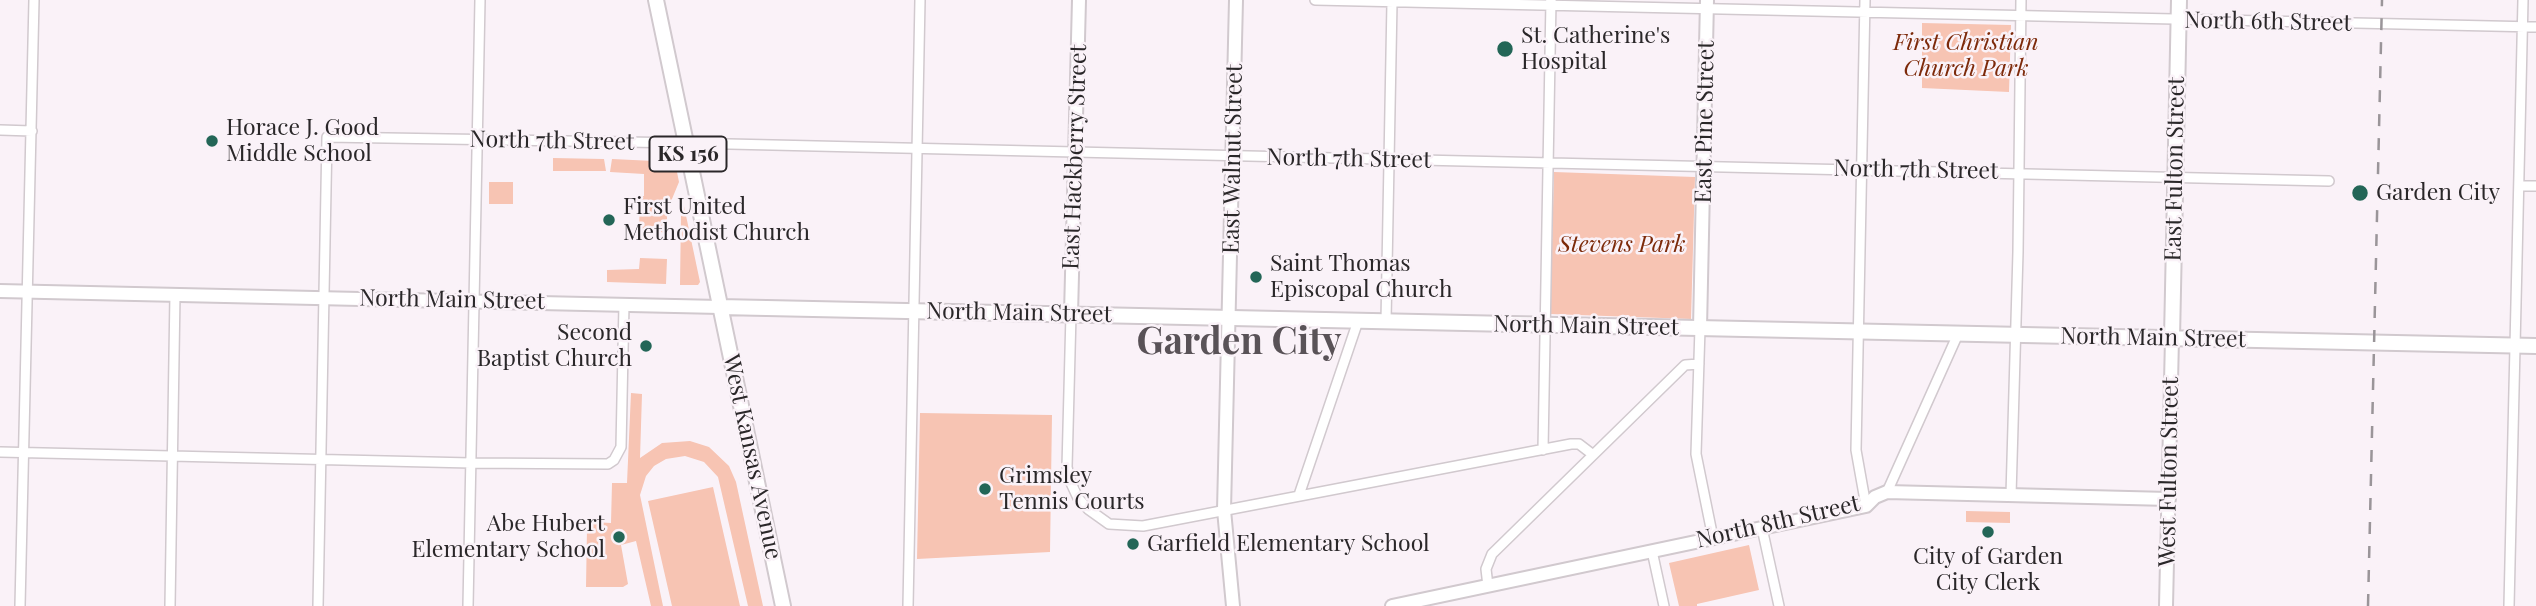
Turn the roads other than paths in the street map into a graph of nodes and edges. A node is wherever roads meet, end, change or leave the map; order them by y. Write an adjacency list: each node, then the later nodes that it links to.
1 (34, 0): 21 (street)
2 (480, 0): 22 (street)
3 (656, 0): 23 (main road, KS 156)
4 (920, 0): 24 (street)
5 (1079, 0): 25 (street, East Hackberry Street)
6 (1236, 0): 26 (street, East Walnut Street)
7 (1315, 0): 12 (street, North 6th Street)
8 (1865, 0): 15 (street)
9 (2021, 0): 16 (street)
10 (2179, 0): 17 (main road, East Fulton Street)
11 (2522, 0): 18 (street)
12 (1392, 2): 13 (street, North 6th Street); 27 (street)
13 (1551, 3): 14 (street, North 6th Street); 28 (street)
14 (1707, 5): 15 (street, North 6th Street); 29 (street, East Pine Street)
15 (1865, 13): 16 (street, North 6th Street); 30 (street)
16 (2020, 16): 17 (street, North 6th Street); 31 (street)
17 (2178, 20): 18 (street, North 6th Street); 32 (main road, East Fulton Street)
18 (2522, 27): 19 (street, North 6th Street); 34 (street)
19 (2536, 27)
20 (0, 130): 21 (street)
21 (32, 131): 37 (street)
22 (477, 139): 23 (street, North 7th Street); 39 (street, North 7th Street); 40 (street)
23 (686, 143): 24 (street, North 7th Street); 42 (main road, KS 156)
24 (918, 150): 25 (street, North 7th Street); 43 (street)
25 (1075, 153): 26 (street, North 7th Street); 44 (street, East Hackberry Street)
26 (1233, 157): 27 (street, North 7th Street); 45 (street, East Walnut Street)
27 (1388, 160): 28 (street, North 7th Street); 47 (street)
28 (1548, 163): 29 (street, North 7th Street); 48 (street)
29 (1704, 166): 30 (street, North 7th Street); 49 (street, East Pine Street)
30 (1862, 169): 31 (street, North 7th Street); 50 (street)
31 (2019, 173): 32 (street, North 7th Street); 52 (street)
32 (2175, 176): 33 (street, North 7th Street); 53 (main road, East Fulton Street)
33 (2329, 181)
34 (2519, 186): 35 (street); 54 (street)
35 (2536, 186)
36 (0, 291): 37 (street, North Main Street)
37 (29, 291): 38 (street, North Main Street); 59 (street)
38 (175, 294): 39 (street, North Main Street); 61 (street)
39 (324, 298): 40 (street, North Main Street); 62 (street)
40 (474, 300): 41 (street, North Main Street); 63 (street)
41 (624, 304): 42 (street, North Main Street); 63 (street)
42 (720, 307): 43 (main road, North Main Street); 79 (main road, West Kansas Avenue)
43 (915, 311): 44 (main road, North Main Street); 80 (street)
44 (1071, 314): 45 (main road, North Main Street); 69 (street)
45 (1230, 317): 46 (main road, North Main Street); 69 (street, East Walnut Street)
46 (1358, 321): 47 (main road, North Main Street); 65 (street)
47 (1386, 321): 48 (main road, North Main Street)
48 (1545, 325): 49 (main road, North Main Street); 57 (street)
49 (1700, 328): 50 (main road, North Main Street); 56 (street)
50 (1859, 331): 51 (main road, North Main Street); 68 (street)
51 (1958, 334): 52 (main road, North Main Street); 64 (street)
52 (2015, 334): 53 (main road, North Main Street); 66 (street)
53 (2172, 338): 54 (main road, North Main Street); 67 (street, West Fulton Street)
54 (2515, 345): 55 (main road, North Main Street); 86 (street)
55 (2536, 346)
56 (1699, 364): 60 (street); 71 (street)
57 (1543, 450): 60 (street); 65 (street)
58 (0, 452): 59 (street)
59 (23, 453): 61 (street); 75 (street)
60 (1592, 454): 73 (street)
61 (173, 456): 62 (street); 76 (street)
62 (321, 459): 63 (street); 77 (street)
63 (471, 463): 78 (street)
64 (1887, 492): 66 (street, North 8th Street); 68 (street, North 8th Street)
65 (1300, 495): 69 (street)
66 (2011, 495): 67 (street, North 8th Street)
67 (2169, 499): 85 (street, West Fulton Street)
68 (1866, 506): 70 (street, North 8th Street)
69 (1224, 510): 81 (street, East Walnut Street)
70 (1762, 528): 71 (street, North 8th Street); 84 (street)
71 (1713, 538): 72 (street, North 8th Street)
72 (1652, 551): 73 (street, North 8th Street); 83 (street)
73 (1489, 586): 74 (street, North 8th Street)
74 (1419, 603): 82 (street, North 8th Street)
75 (20, 606)
76 (170, 606)
77 (318, 606)
78 (468, 606)
79 (783, 606)
80 (908, 606)
81 (1233, 606)
82 (1392, 606)
83 (1664, 606)
84 (1779, 606)
85 (2166, 606)
86 (2510, 606)

